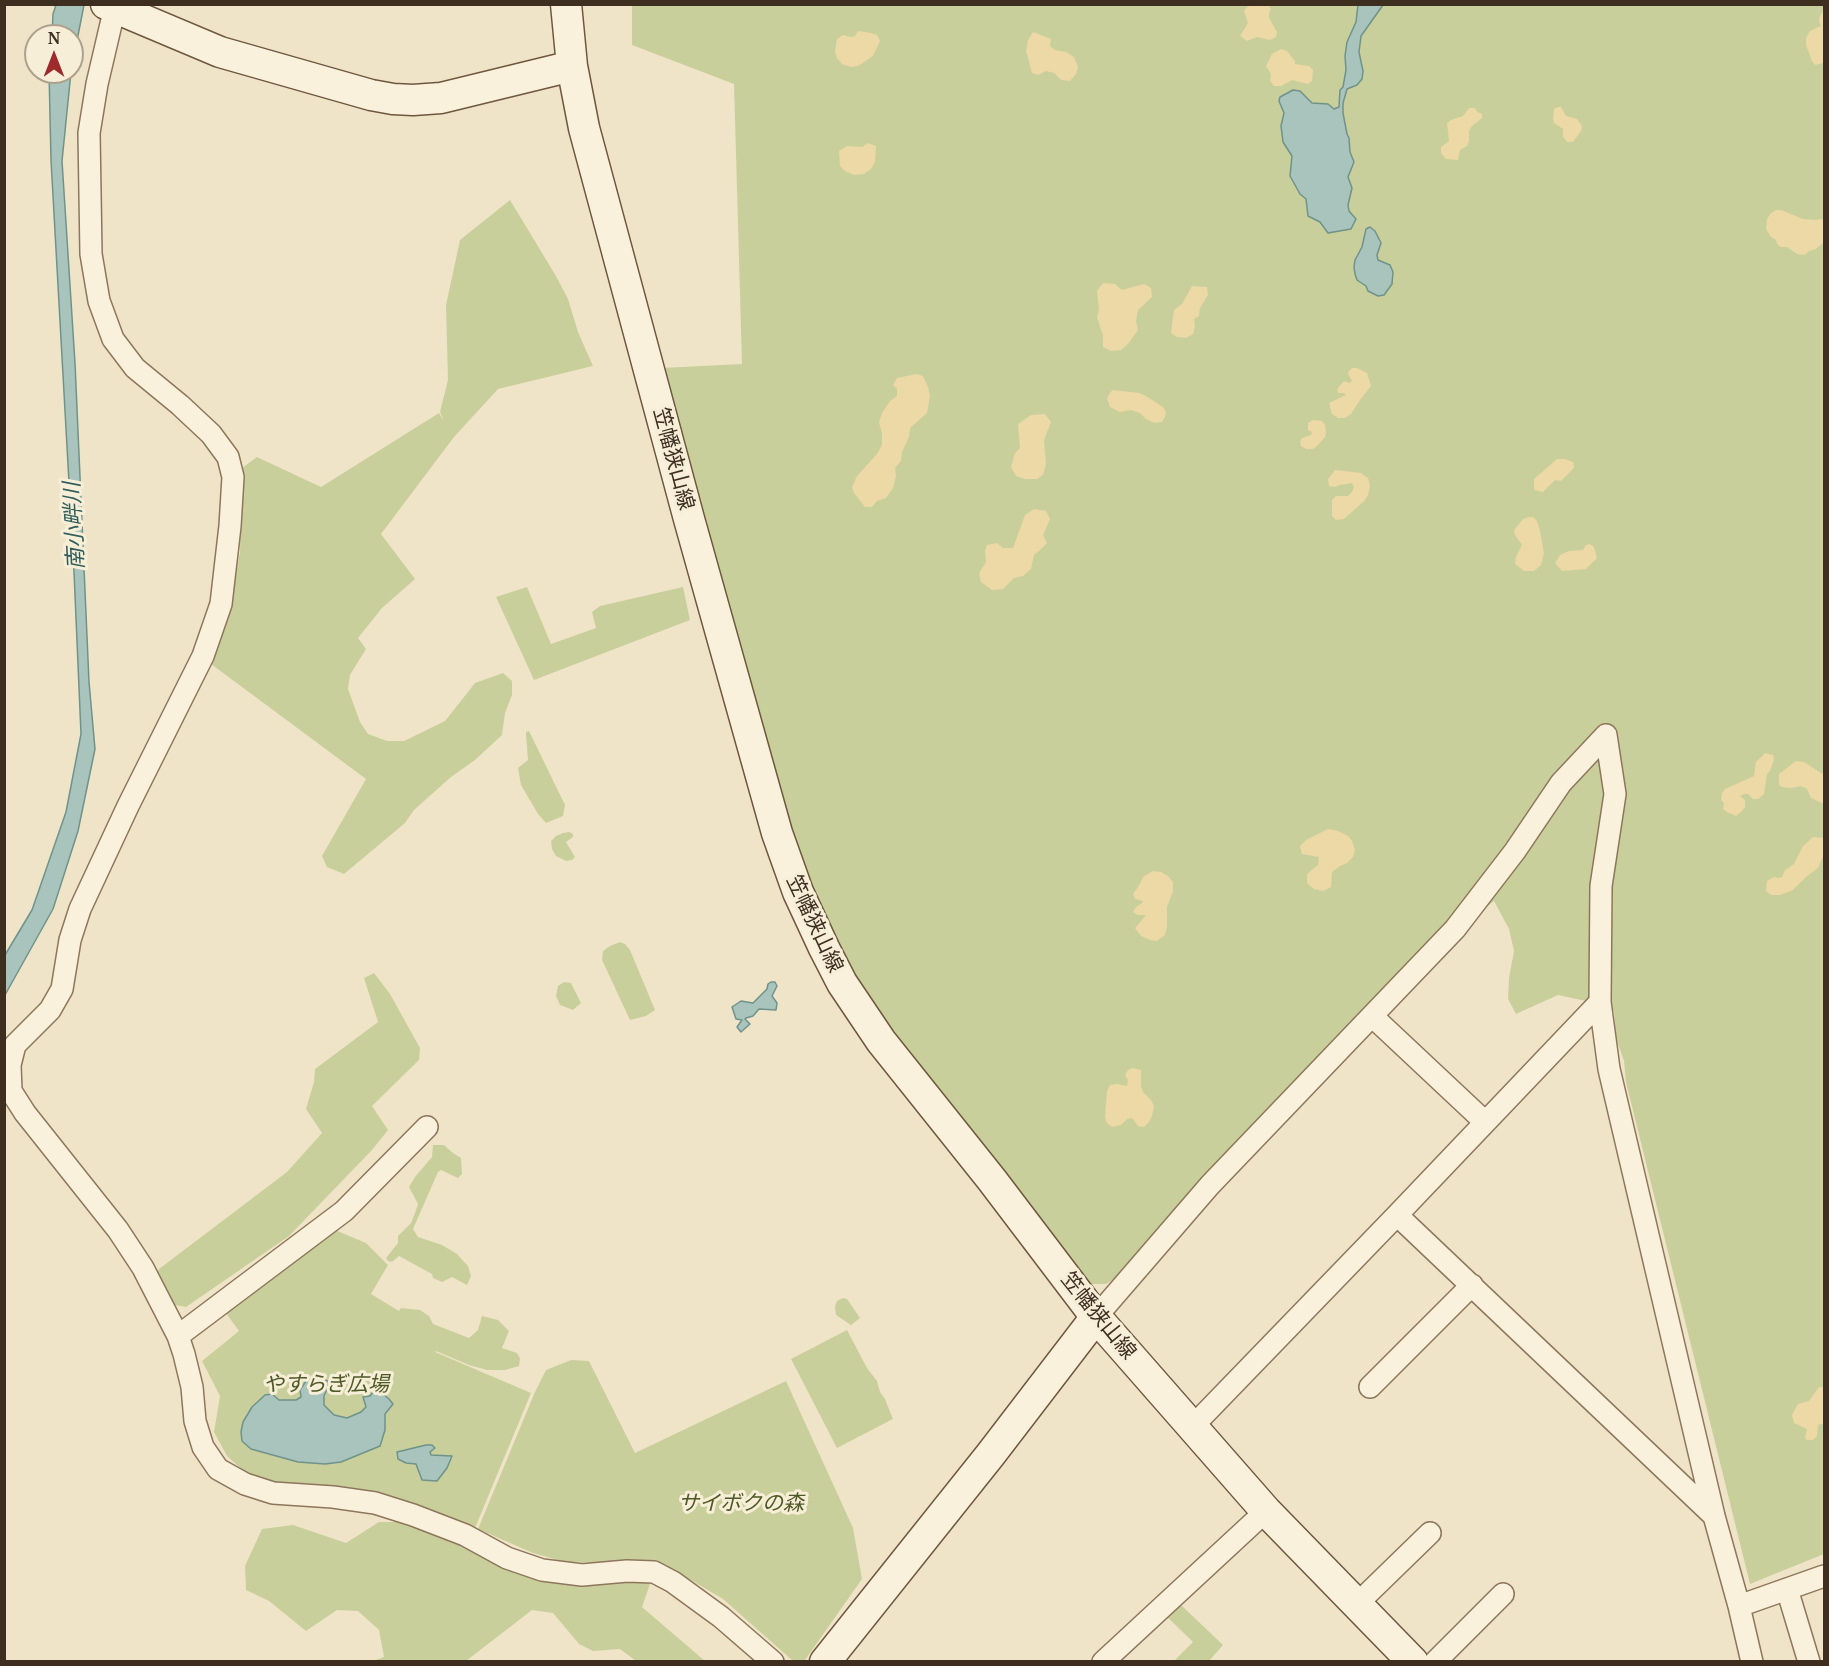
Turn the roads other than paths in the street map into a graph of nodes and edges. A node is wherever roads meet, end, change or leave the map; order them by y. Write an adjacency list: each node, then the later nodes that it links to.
1 (566, 4): 3 (main road, 笠幡狭山線)
2 (111, 6): 3 (main road); 11 (street)
3 (572, 66): 10 (main road, 笠幡狭山線)
4 (1600, 1002): 5 (street); 6 (street); 15 (street)
5 (1372, 1016): 6 (street); 10 (street)
6 (1485, 1122): 8 (street)
7 (427, 1127): 11 (street)
8 (1397, 1215): 9 (street); 13 (street)
9 (1472, 1285): 12 (street); 15 (street)
10 (1096, 1317): 13 (main road, 笠幡狭山線); 23 (main road)
11 (177, 1336): 22 (street)
12 (1370, 1387)
13 (1192, 1427): 14 (main road, 笠幡狭山線)
14 (1266, 1511): 20 (main road, 笠幡狭山線); 24 (street)
15 (1714, 1515): 21 (street)
16 (1430, 1533): 20 (street)
17 (1824, 1576): 18 (street)
18 (1787, 1589): 21 (street); 28 (street)
19 (1503, 1594): 26 (street)
20 (1357, 1604): 25 (main road, 笠幡狭山線)
21 (1739, 1606): 27 (street)
22 (773, 1662)
23 (825, 1662)
24 (1102, 1662)
25 (1413, 1662)
26 (1435, 1662)
27 (1752, 1662)
28 (1809, 1662)

